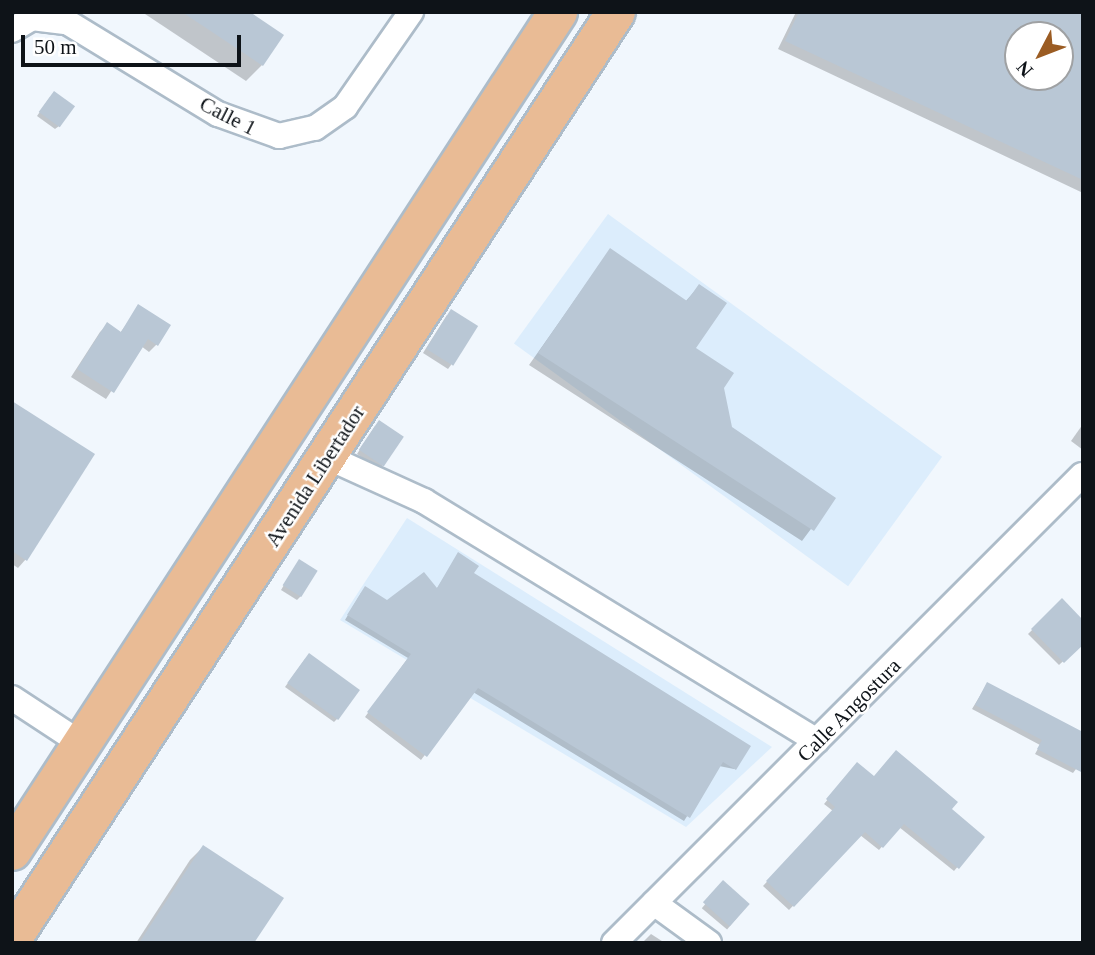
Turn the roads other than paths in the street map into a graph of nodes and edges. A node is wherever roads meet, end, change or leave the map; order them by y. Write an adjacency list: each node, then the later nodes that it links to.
1 (411, 12): 4 (street, Calle 1)
2 (558, 12): 9 (main road)
3 (616, 12): 5 (main road, Avenida Libertador)
4 (12, 30)
5 (327, 457): 8 (street); 10 (main road, Avenida Libertador)
6 (1082, 475): 8 (street, Calle Angostura)
7 (12, 698): 9 (street)
8 (817, 741): 12 (street, Calle Angostura)
9 (82, 744): 10 (main road); 11 (main road)
10 (122, 771): 13 (main road, Avenida Libertador)
11 (12, 850)
12 (654, 904): 14 (street, Calle Angostura); 15 (street)
13 (12, 939)
14 (614, 943)
15 (709, 943)

